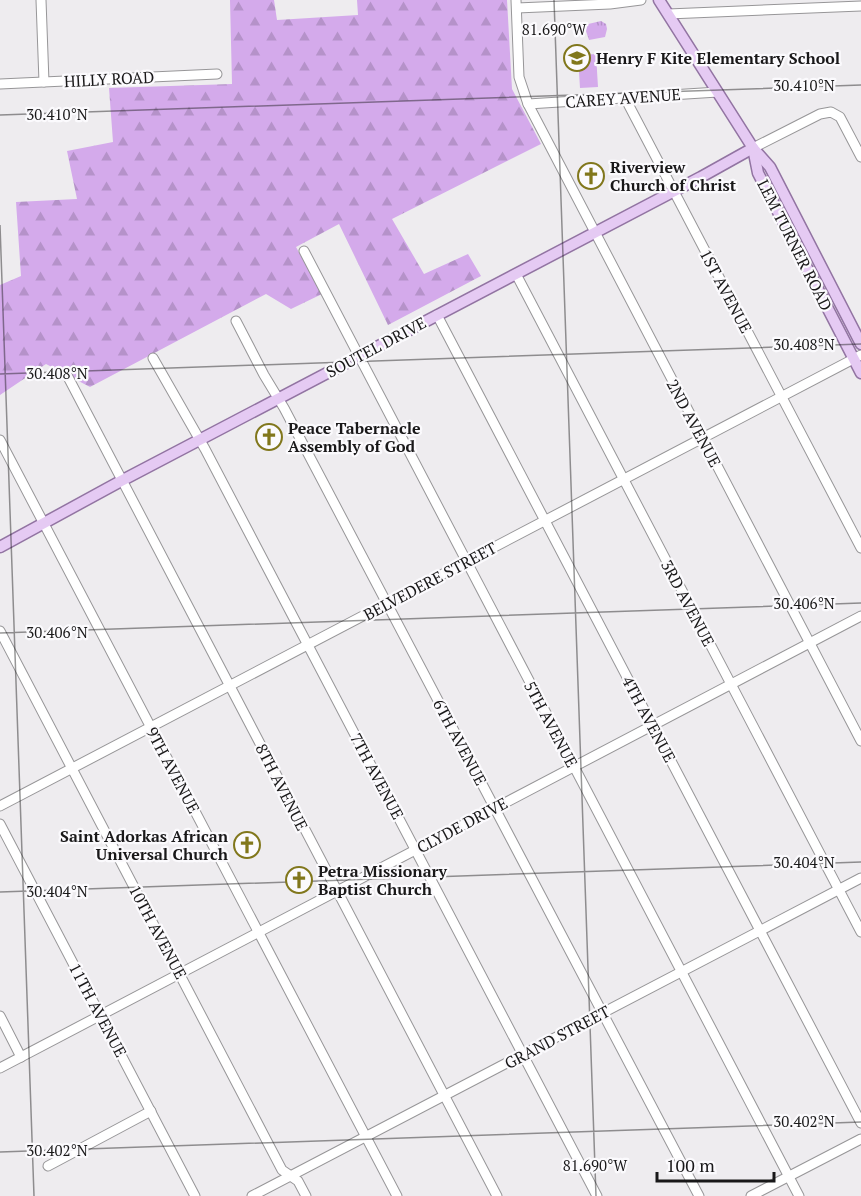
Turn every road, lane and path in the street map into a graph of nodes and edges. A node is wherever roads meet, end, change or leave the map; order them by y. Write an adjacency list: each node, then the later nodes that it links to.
1 (42, 0): 9 (street)
2 (641, 0): 4 (street)
3 (659, 0): 7 (main road, LEM TURNER ROAD)
4 (517, 4): 13 (street, 2ND AVENUE)
5 (814, 4): 6 (street); 7 (street)
6 (861, 6)
7 (668, 14): 11 (main road, LEM TURNER ROAD)
8 (218, 74): 9 (street, HILLY ROAD)
9 (44, 82): 10 (street, HILLY ROAD)
10 (0, 84)
11 (718, 92): 12 (street, CAREY AVENUE); 14 (main road, LEM TURNER ROAD)
12 (625, 98): 13 (street, CAREY AVENUE); 16 (street, 1ST AVENUE)
13 (528, 104): 17 (street, 2ND AVENUE)
14 (753, 148): 15 (street); 16 (main road, SOUTEL DRIVE); 22 (main road, LEM TURNER ROAD); 24 (main road, LEM TURNER ROAD)
15 (861, 157)
16 (673, 191): 17 (main road, SOUTEL DRIVE); 28 (street, 1ST AVENUE)
17 (595, 232): 19 (main road, SOUTEL DRIVE); 30 (street, 2ND AVENUE)
18 (304, 251): 23 (street, 5TH AVENUE)
19 (516, 274): 20 (main road, SOUTEL DRIVE); 33 (street, 3RD AVENUE)
20 (437, 315): 23 (main road, SOUTEL DRIVE); 35 (street, 4TH AVENUE)
21 (236, 321): 29 (street, 6TH AVENUE)
22 (861, 344)
23 (359, 356): 29 (main road, SOUTEL DRIVE); 39 (street, 5TH AVENUE)
24 (857, 357): 26 (main road, LEM TURNER ROAD); 28 (street, BELVEDERE STREET)
25 (153, 358): 32 (street, 7TH AVENUE)
26 (861, 373)
27 (68, 377): 34 (street, 8TH AVENUE)
28 (781, 396): 30 (street, BELVEDERE STREET); 38 (street, 1ST AVENUE)
29 (279, 398): 32 (main road, SOUTEL DRIVE); 40 (street, 6TH AVENUE)
30 (702, 438): 33 (street, BELVEDERE STREET); 43 (street, 2ND AVENUE)
31 (0, 440): 36 (street, 9TH AVENUE)
32 (200, 440): 34 (main road, SOUTEL DRIVE); 44 (street, 7TH AVENUE)
33 (623, 479): 35 (street, BELVEDERE STREET); 45 (street, 3RD AVENUE)
34 (121, 481): 36 (main road, SOUTEL DRIVE); 46 (street, 8TH AVENUE)
35 (544, 520): 39 (street, BELVEDERE STREET); 47 (street, 4TH AVENUE)
36 (45, 524): 37 (main road, SOUTEL DRIVE); 48 (street, 9TH AVENUE)
37 (0, 548)
38 (861, 548)
39 (466, 562): 40 (street, BELVEDERE STREET); 50 (street, 5TH AVENUE)
40 (387, 603): 44 (street, BELVEDERE STREET); 53 (street, 6TH AVENUE)
41 (861, 616): 43 (street, CLYDE DRIVE)
42 (0, 631): 51 (street, 10TH AVENUE)
43 (810, 643): 45 (street, CLYDE DRIVE); 49 (street, 2ND AVENUE)
44 (308, 645): 46 (street, BELVEDERE STREET); 55 (street, 7TH AVENUE)
45 (731, 684): 47 (street, CLYDE DRIVE); 57 (street, 3RD AVENUE)
46 (230, 686): 48 (street, BELVEDERE STREET); 58 (street, 8TH AVENUE)
47 (652, 726): 50 (street, CLYDE DRIVE); 59 (street, 4TH AVENUE)
48 (151, 728): 51 (street, BELVEDERE STREET); 61 (street, 9TH AVENUE)
49 (861, 741)
50 (574, 766): 53 (street, CLYDE DRIVE); 62 (street, 5TH AVENUE)
51 (72, 769): 52 (street, BELVEDERE STREET); 63 (street, 10TH AVENUE)
52 (0, 806)
53 (494, 808): 55 (street, CLYDE DRIVE); 64 (street, 6TH AVENUE)
54 (0, 824): 65 (street, 11TH AVENUE)
55 (416, 849): 58 (street, CLYDE DRIVE); 67 (street, 7TH AVENUE)
56 (861, 878): 57 (street, GRAND STREET)
57 (839, 889): 59 (street, GRAND STREET); 60 (street, 3RD AVENUE)
58 (336, 891): 61 (street, CLYDE DRIVE); 70 (street, 8TH AVENUE)
59 (760, 931): 62 (street, GRAND STREET); 72 (street, 4TH AVENUE)
60 (861, 932)
61 (257, 933): 63 (street, CLYDE DRIVE); 73 (street, 9TH AVENUE)
62 (681, 972): 64 (street, GRAND STREET); 77 (street, 5TH AVENUE)
63 (180, 973): 65 (street, CLYDE DRIVE); 76 (street, 10TH AVENUE)
64 (602, 1013): 67 (street, GRAND STREET); 84 (street, 6TH AVENUE)
65 (100, 1015): 68 (street, CLYDE DRIVE); 71 (street, 11TH AVENUE)
66 (0, 1016): 68 (street)
67 (523, 1054): 70 (street, GRAND STREET); 83 (street, 7TH AVENUE)
68 (21, 1057): 69 (street, CLYDE DRIVE)
69 (0, 1068)
70 (444, 1096): 73 (street, GRAND STREET); 82 (street, 8TH AVENUE)
71 (151, 1111): 75 (street); 78 (street, 11TH AVENUE)
72 (861, 1123)
73 (365, 1137): 76 (street, GRAND STREET); 81 (street, 9TH AVENUE)
74 (861, 1139): 77 (street)
75 (48, 1166)
76 (291, 1176): 79 (street, GRAND STREET); 80 (street, 10TH AVENUE)
77 (789, 1176): 85 (street); 86 (street, 5TH AVENUE)
78 (195, 1196)
79 (252, 1196)
80 (306, 1196)
81 (397, 1196)
82 (497, 1196)
83 (597, 1196)
84 (699, 1196)
85 (751, 1196)
86 (799, 1196)

